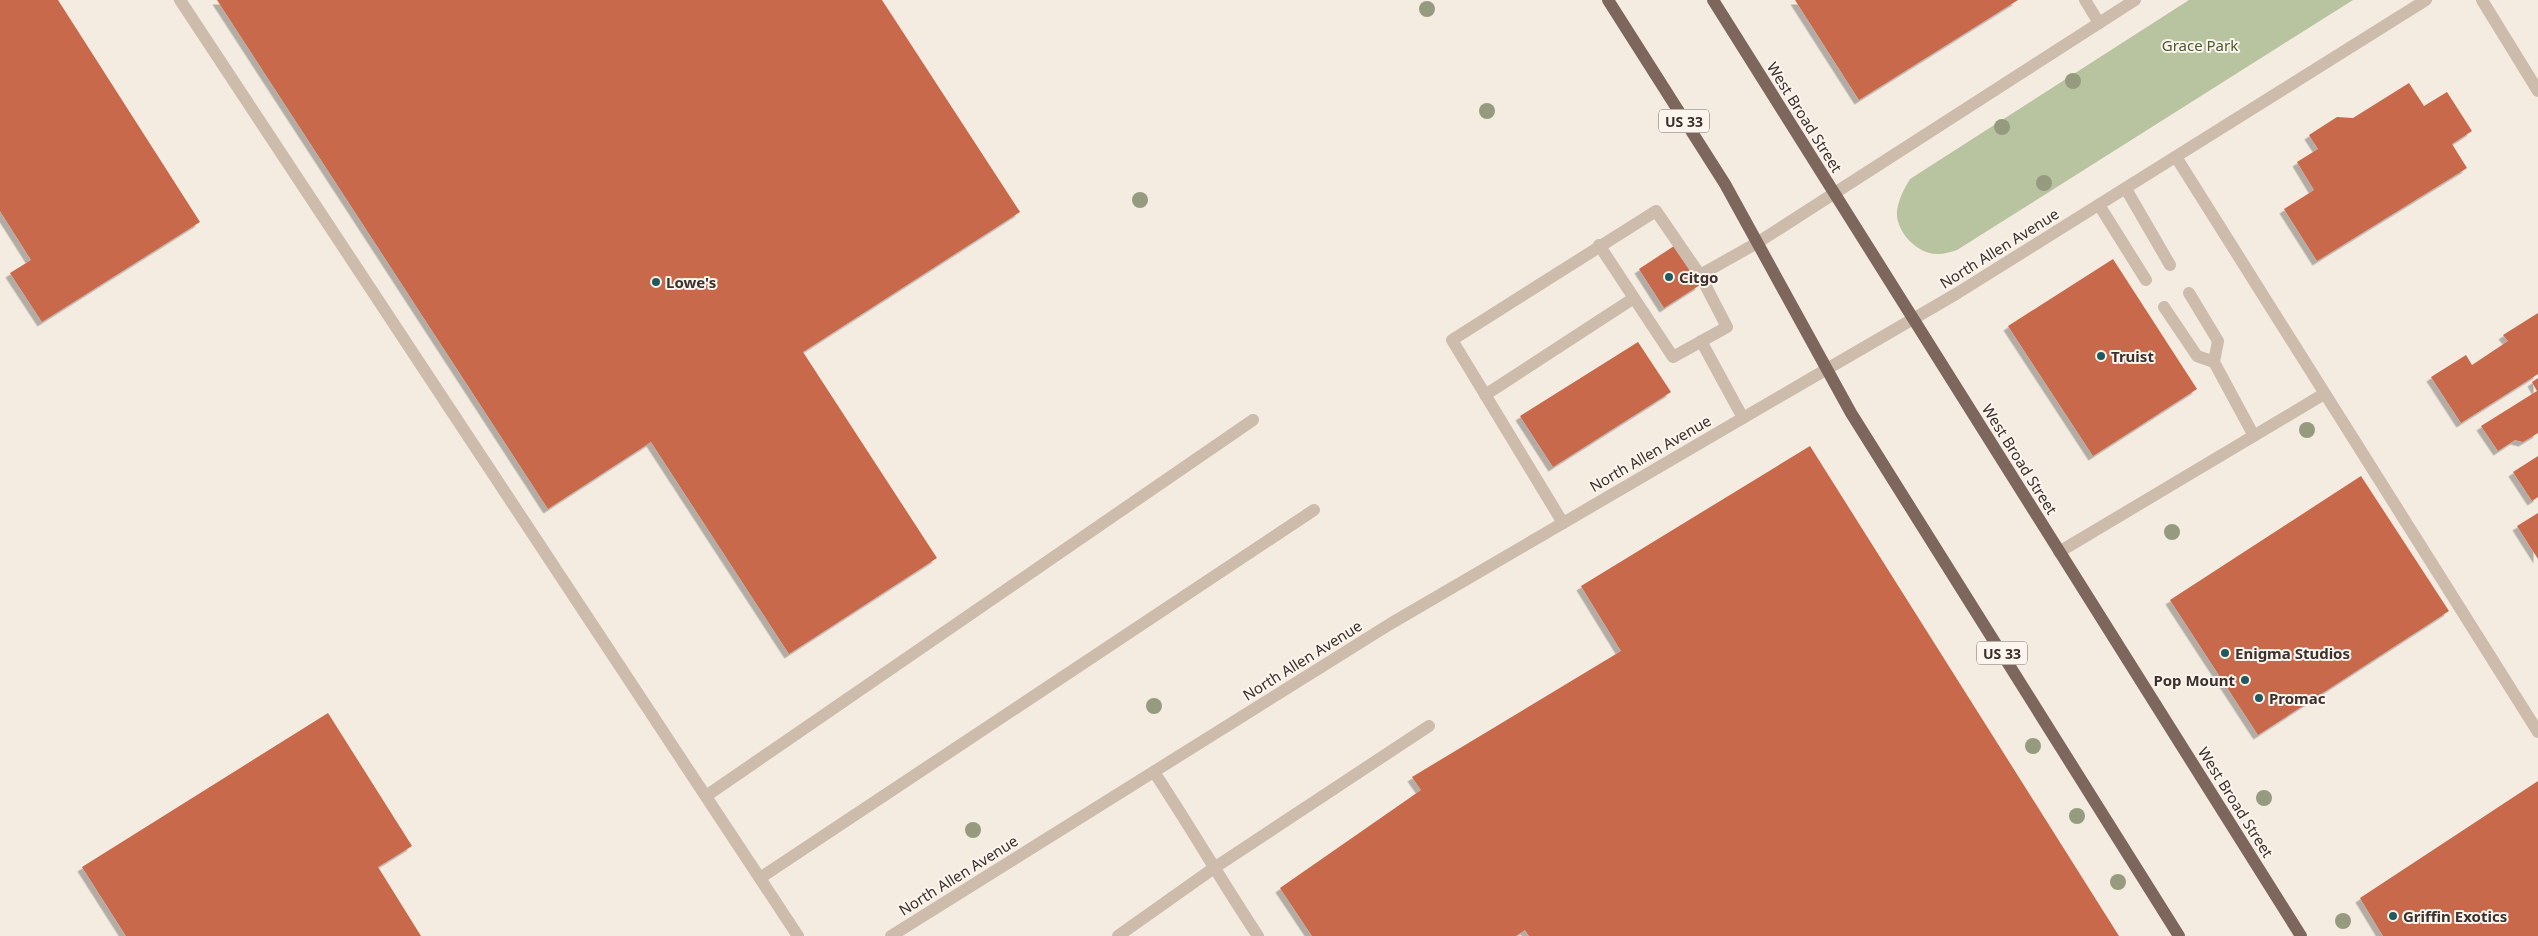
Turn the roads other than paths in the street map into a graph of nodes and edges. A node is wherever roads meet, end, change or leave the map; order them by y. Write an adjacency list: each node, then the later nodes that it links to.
1 (180, 0): 37 (street)
2 (1608, 0): 14 (main road, US 33)
3 (1713, 0): 12 (main road, West Broad Street)
4 (2085, 0): 8 (street)
5 (2135, 0): 8 (street)
6 (2426, 0): 10 (street, North Allen Avenue)
7 (2482, 0): 9 (street)
8 (2099, 23): 12 (street)
9 (2538, 91)
10 (2176, 157): 11 (street, North Allen Avenue); 26 (street)
11 (2126, 189): 13 (street, North Allen Avenue); 16 (street)
12 (1833, 192): 14 (street); 22 (main road, West Broad Street)
13 (2099, 204): 18 (street); 22 (street, North Allen Avenue)
14 (1757, 243): 17 (street); 25 (main road, US 33)
15 (1599, 245): 17 (street); 20 (street); 27 (street)
16 (2170, 265)
17 (1700, 275): 23 (street)
18 (2146, 280)
19 (2189, 293): 24 (street)
20 (1634, 298): 23 (street); 27 (street)
21 (2164, 307): 24 (street)
22 (1913, 319): 25 (street, North Allen Avenue); 33 (main road, West Broad Street)
23 (1701, 341): 28 (street)
24 (2214, 362): 30 (street)
25 (1827, 369): 28 (street, North Allen Avenue); 44 (main road, US 33)
26 (2324, 394): 30 (street); 35 (street)
27 (1485, 395): 32 (street)
28 (1743, 418): 32 (street, North Allen Avenue)
29 (1253, 420): 37 (street)
30 (2254, 436): 33 (street)
31 (1314, 510): 39 (street)
32 (1563, 523): 36 (street, North Allen Avenue)
33 (2059, 552): 45 (main road, West Broad Street)
34 (1429, 726): 38 (street)
35 (2538, 732)
36 (1154, 772): 38 (street); 41 (street, North Allen Avenue)
37 (706, 796): 39 (street)
38 (1214, 868): 42 (street); 43 (street)
39 (760, 878): 40 (street)
40 (798, 936)
41 (891, 936)
42 (1118, 936)
43 (1258, 936)
44 (2179, 936)
45 (2301, 936)

